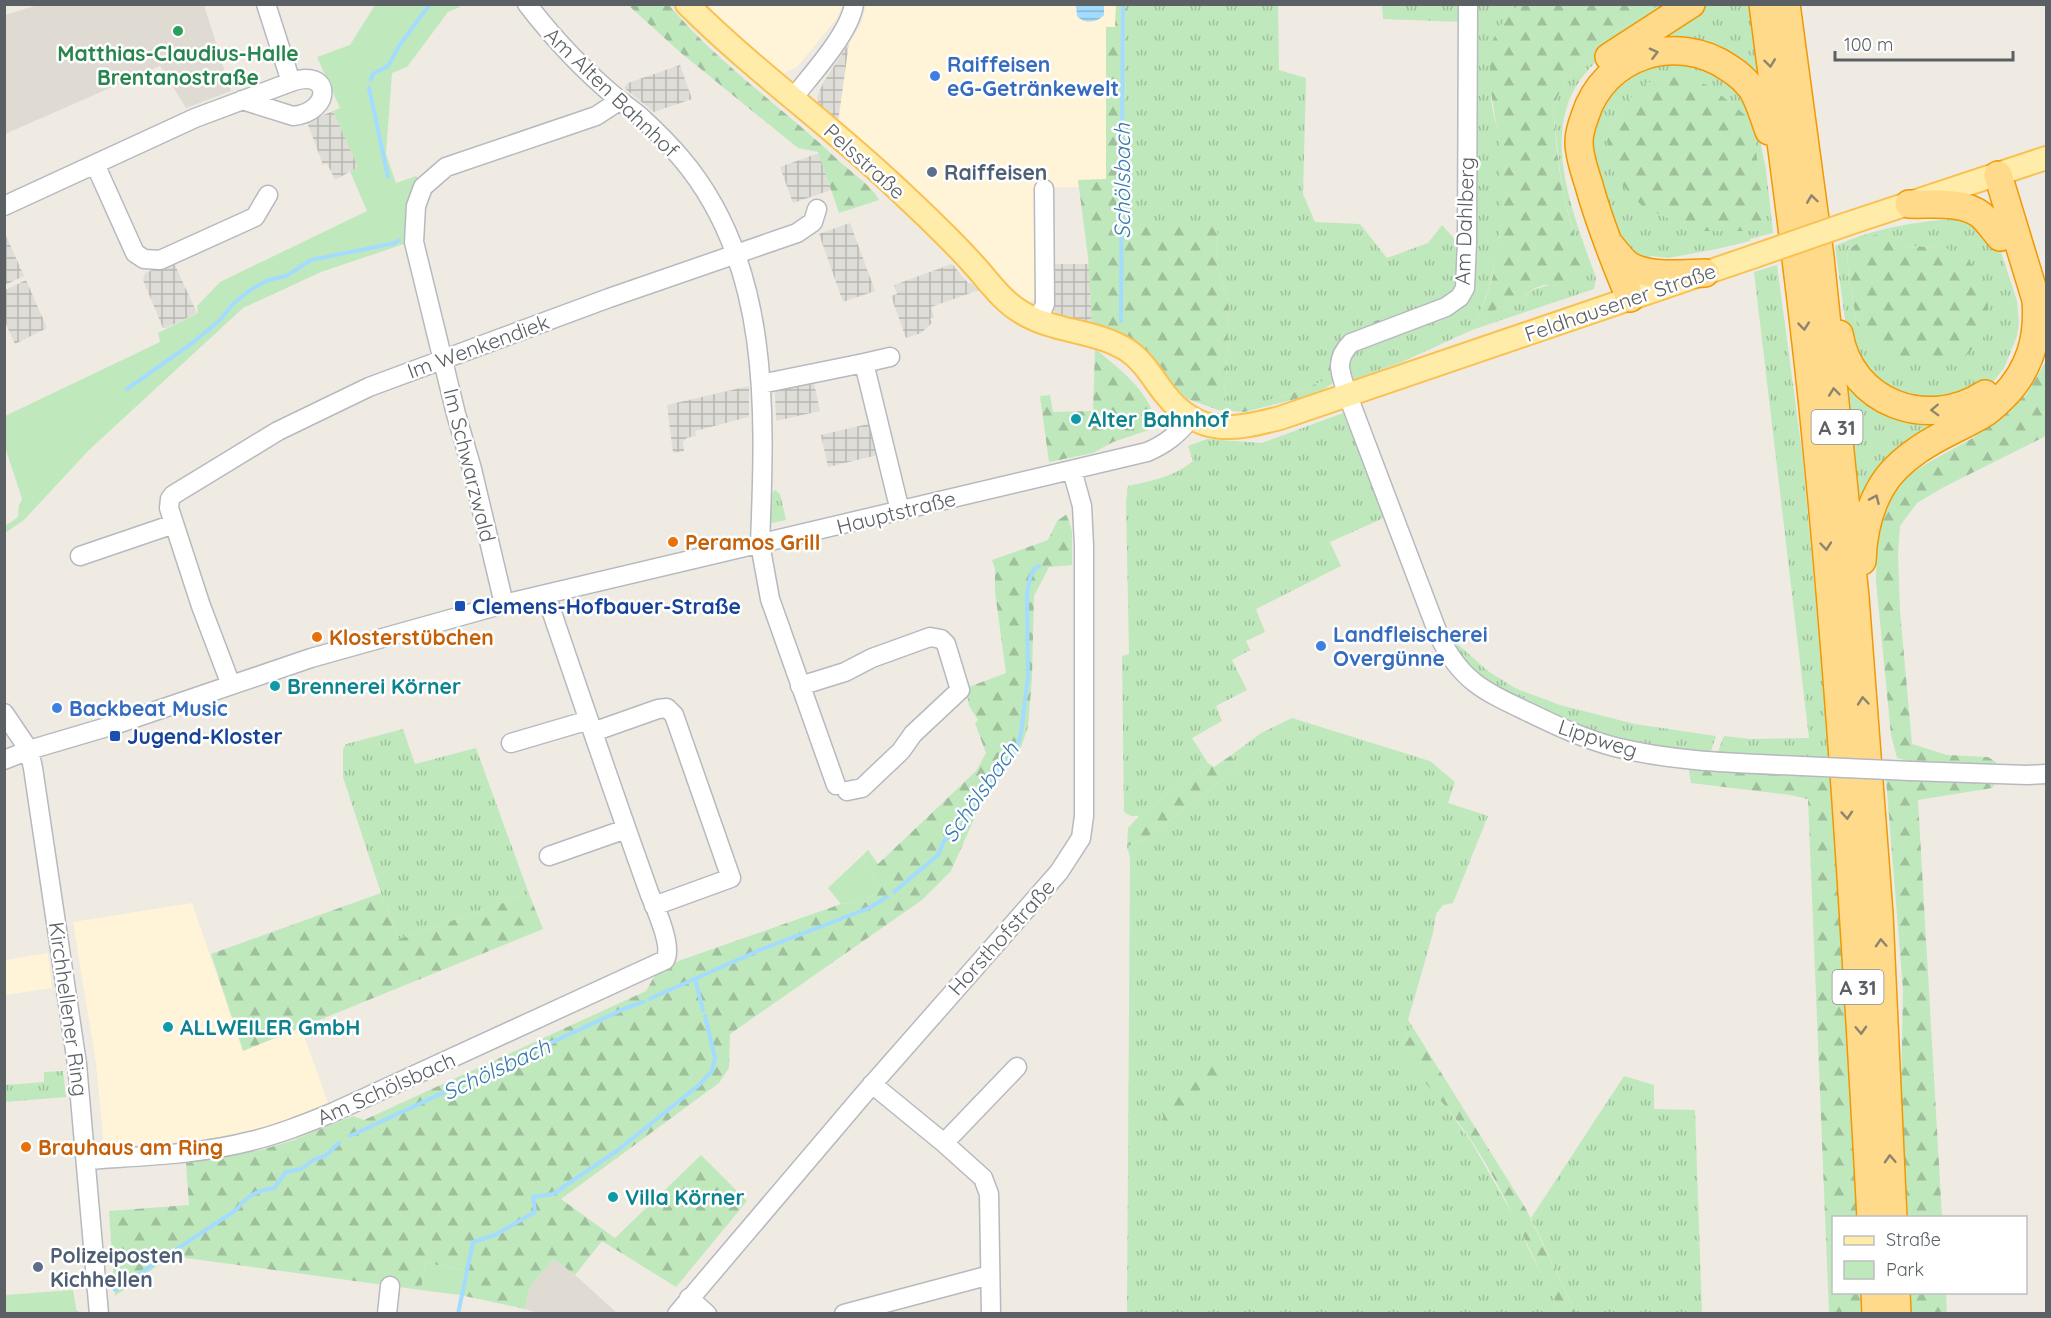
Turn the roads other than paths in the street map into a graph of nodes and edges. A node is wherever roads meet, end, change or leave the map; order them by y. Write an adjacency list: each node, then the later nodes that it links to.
1 (266, 4): 9 (street)
2 (527, 4): 12 (street, Am Alten Bahnhof)
3 (687, 4): 10 (main road, Pelsstraße)
4 (854, 4): 10 (street)
5 (1468, 4): 32 (street, Am Dahlberg)
6 (1691, 4): 26 (highway)
7 (1763, 4): 24 (highway, A 31, one-way to 24)
8 (1786, 4): 24 (highway, A 31, one-way to 8)
9 (291, 82): 11 (street); 11 (street)
10 (793, 98): 27 (main road, Pelsstraße)
11 (242, 100): 14 (street)
12 (619, 101): 23 (street, Am Alten Bahnhof); 29 (street, Im Schwarzwald)
13 (2046, 158): 15 (main road, Feldhausener Straße)
14 (95, 164): 17 (street); 19 (street)
15 (1989, 178): 18 (main road, Feldhausener Straße); 21 (highway); 40 (highway, one-way to 15)
16 (1044, 189): 27 (street)
17 (268, 195)
18 (1909, 204): 21 (highway); 25 (main road, Feldhausener Straße, bridge)
19 (4, 206)
20 (817, 209): 23 (street, Im Wenkendiek)
21 (2001, 237): 24 (highway, one-way to 24)
22 (1609, 245): 24 (highway, one-way to 24); 25 (highway); 26 (highway)
23 (736, 253): 29 (street, Im Wenkendiek); 31 (street, Am Alten Bahnhof)
24 (1809, 262): 40 (highway, A 31, one-way to 24); 57 (highway, A 31, one-way to 57)
25 (1705, 273): 26 (main road, Feldhausener Straße)
26 (1621, 301): 32 (main road, Feldhausener Straße)
27 (1038, 320): 33 (main road, Pelsstraße)
28 (890, 357): 30 (street)
29 (443, 359): 36 (street, Im Wenkendiek); 41 (street, Im Schwarzwald)
30 (864, 363): 31 (street); 35 (street)
31 (761, 384): 37 (street, Am Alten Bahnhof)
32 (1348, 396): 33 (main road, Feldhausener Straße); 49 (street, Lippweg, bridge)
33 (1191, 418): 34 (street, Hauptstraße)
34 (1072, 470): 35 (street, Hauptstraße); 54 (street, Horsthofstraße)
35 (900, 511): 37 (street, Hauptstraße)
36 (174, 524): 38 (street); 42 (street, Im Wenkendiek)
37 (760, 544): 39 (street, Hauptstraße); 43 (street, Am Alten Bahnhof)
38 (80, 556)
39 (546, 595): 41 (street, Hauptstraße); 45 (street)
40 (1855, 597): 58 (highway, A 31, one-way to 40)
41 (504, 604): 42 (street, Hauptstraße)
42 (231, 685): 47 (street, Hauptstraße)
43 (800, 686): 43 (street, Am Alten Bahnhof)
44 (4, 713): 47 (street, Kirchhellener Ring)
45 (591, 726): 46 (street); 50 (street); 52 (street)
46 (511, 743)
47 (29, 750): 48 (street, Hauptstraße); 56 (street, Kirchhellener Ring)
48 (4, 760)
49 (2046, 774)
50 (626, 829): 51 (street); 52 (street)
51 (549, 856)
52 (654, 906): 56 (street, Am Schölsbach)
53 (1017, 1067): 55 (street)
54 (872, 1084): 55 (street); 63 (street, Horsthofstraße)
55 (944, 1143): 59 (street)
56 (86, 1160): 64 (street, Kirchhellener Ring)
57 (1871, 1216)
58 (1893, 1216)
59 (990, 1275): 68 (street); 69 (street)
60 (390, 1286): 65 (street)
61 (1875, 1294): 70 (highway)
62 (1896, 1294): 71 (highway)
63 (690, 1298): 66 (street, Horsthofstraße); 67 (street)
64 (99, 1314)
65 (387, 1314)
66 (676, 1314)
67 (707, 1314)
68 (844, 1314)
69 (991, 1314)
70 (1876, 1314)
71 (1897, 1314)

